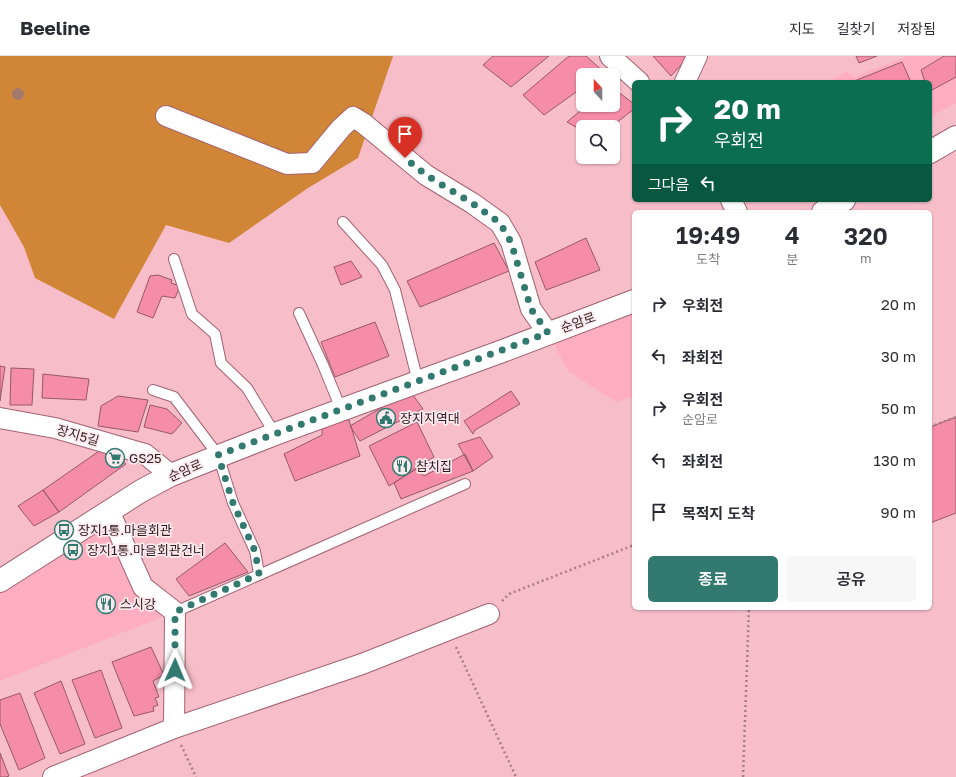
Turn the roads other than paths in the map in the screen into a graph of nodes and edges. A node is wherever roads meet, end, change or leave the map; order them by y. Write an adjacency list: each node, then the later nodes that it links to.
1 (610, 56): 3 (street)
2 (698, 56): 4 (street)
3 (637, 80)
4 (686, 80)
5 (166, 116): 14 (street)
6 (956, 137): 7 (street)
7 (932, 151)
8 (840, 202): 9 (street)
9 (826, 210)
10 (343, 222): 15 (lane)
11 (174, 259): 19 (lane)
12 (632, 302): 14 (street, 순암로)
13 (299, 313): 17 (lane)
14 (548, 333): 15 (street, 순암로)
15 (418, 382): 17 (street, 순암로)
16 (153, 390): 20 (lane)
17 (340, 409): 19 (street, 순암로)
18 (0, 418): 21 (street, 장지5길)
19 (275, 434): 20 (street, 순암로)
20 (218, 455): 21 (street, 순암로); 24 (lane)
21 (171, 475): 23 (street, 순암로)
22 (465, 484): 24 (lane)
23 (110, 513): 25 (street, 순암로); 26 (street)
24 (259, 574): 26 (lane)
25 (0, 581)
26 (175, 612): 28 (street)
27 (489, 614): 28 (street)
28 (174, 728): 29 (street)
29 (53, 777)

